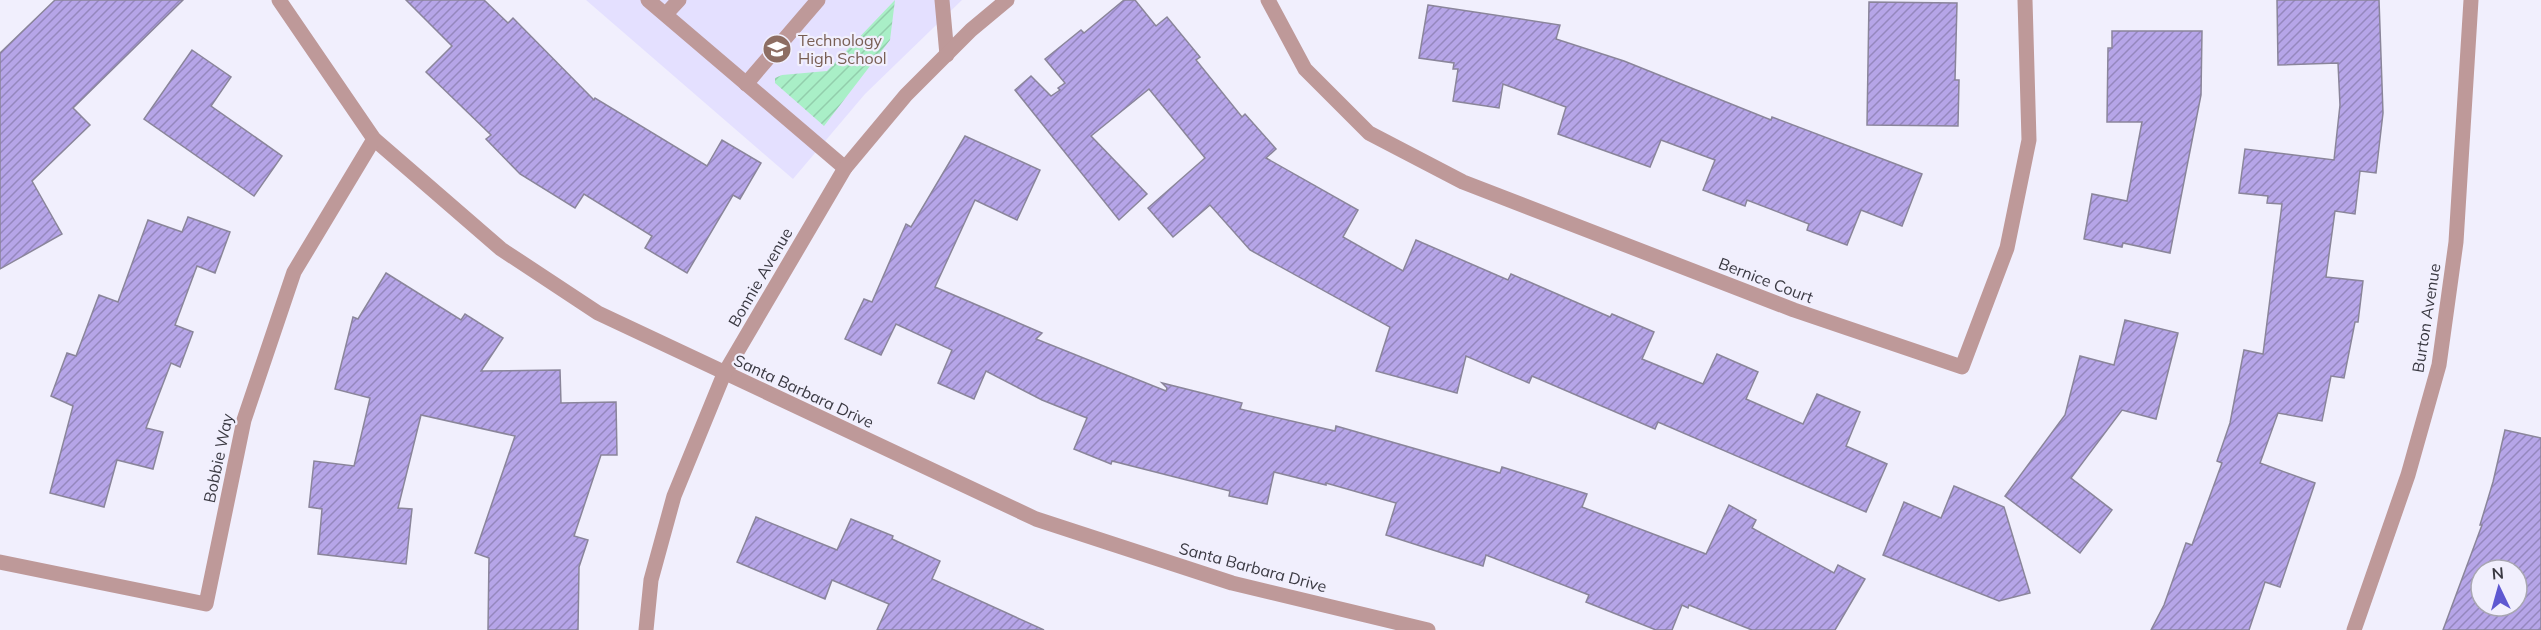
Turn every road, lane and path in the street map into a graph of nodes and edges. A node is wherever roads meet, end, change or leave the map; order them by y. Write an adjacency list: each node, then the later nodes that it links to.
1 (279, 0): 13 (street, Santa Barbara Drive)
2 (648, 0): 10 (street)
3 (679, 0): 10 (street)
4 (819, 0): 12 (street)
5 (942, 0): 11 (street)
6 (1007, 0): 11 (street, Bonnie Avenue)
7 (1268, 0): 8 (street, Bernice Court)
8 (2025, 0)
9 (2471, 0): 19 (street, Burton Avenue)
10 (666, 14): 12 (street)
11 (947, 55): 14 (street, Bonnie Avenue)
12 (746, 84): 14 (street)
13 (374, 139): 15 (street, Santa Barbara Drive); 16 (street, Bobbie Way)
14 (844, 168): 15 (street, Bonnie Avenue)
15 (724, 374): 17 (street, Bonnie Avenue); 18 (street, Santa Barbara Drive)
16 (0, 562)
17 (646, 630)
18 (1428, 630)
19 (2355, 630)

